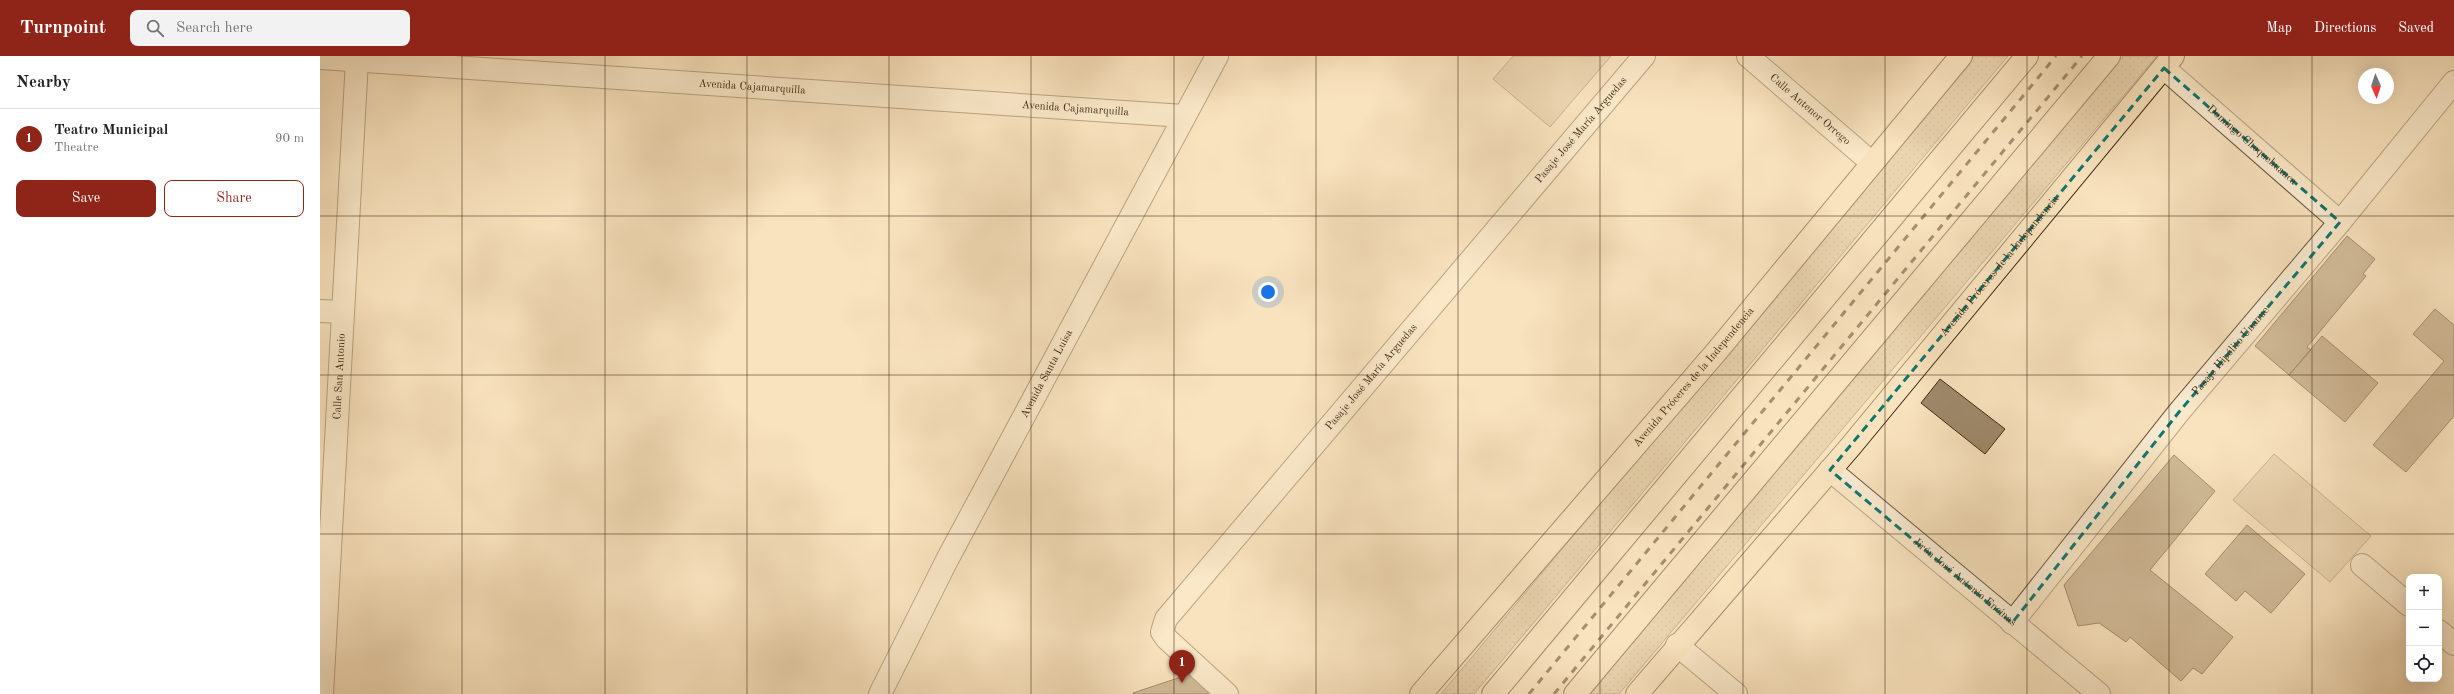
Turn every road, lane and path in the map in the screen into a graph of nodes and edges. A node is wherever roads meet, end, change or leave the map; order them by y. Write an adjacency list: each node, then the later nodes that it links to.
1 (1217, 56): 12 (street, Avenida Santa Luisa)
2 (1644, 56): 26 (street, Pasaje José María Arguedas)
3 (1748, 56): 13 (street, Calle Antenor Orrego)
4 (1961, 56): 13 (main road, Avenida Próceres de la Independencia)
5 (2027, 56): 28 (main road)
6 (2109, 56): 29 (main road)
7 (320, 58): 8 (street, Avenida Cajamarquilla)
8 (358, 60): 9 (street, Avenida Cajamarquilla); 16 (street, Calle San Antonio)
9 (480, 62): 12 (street, Avenida Cajamarquilla)
10 (2168, 62): 14 (street, Domingo Choquehuanca); 17 (main road, Avenida Próceres de la Independencia)
11 (2454, 82): 14 (street, Pasaje Hipólito Unanue)
12 (1184, 116): 25 (street, Avenida Santa Luisa)
13 (1872, 163): 27 (main road, Avenida Próceres de la Independencia)
14 (2340, 222): 20 (street, Pasaje Hipólito Unanue)
15 (320, 311): 16 (street)
16 (344, 312): 24 (street, Calle San Antonio)
17 (1830, 470): 20 (street, Jirón José Antonio Encinas); 23 (main road, Avenida Próceres de la Independencia)
18 (2362, 565): 19 (street)
19 (2406, 602)
20 (2012, 623): 32 (street, Jirón José Antonio Encinas)
21 (2442, 634): 22 (street)
22 (2454, 644)
23 (1677, 645): 30 (main road, Avenida Próceres de la Independencia); 31 (street)
24 (322, 694)
25 (880, 694)
26 (1227, 694)
27 (1421, 694)
28 (1493, 694)
29 (1574, 694)
30 (1636, 694)
31 (1736, 694)
32 (2099, 694)

